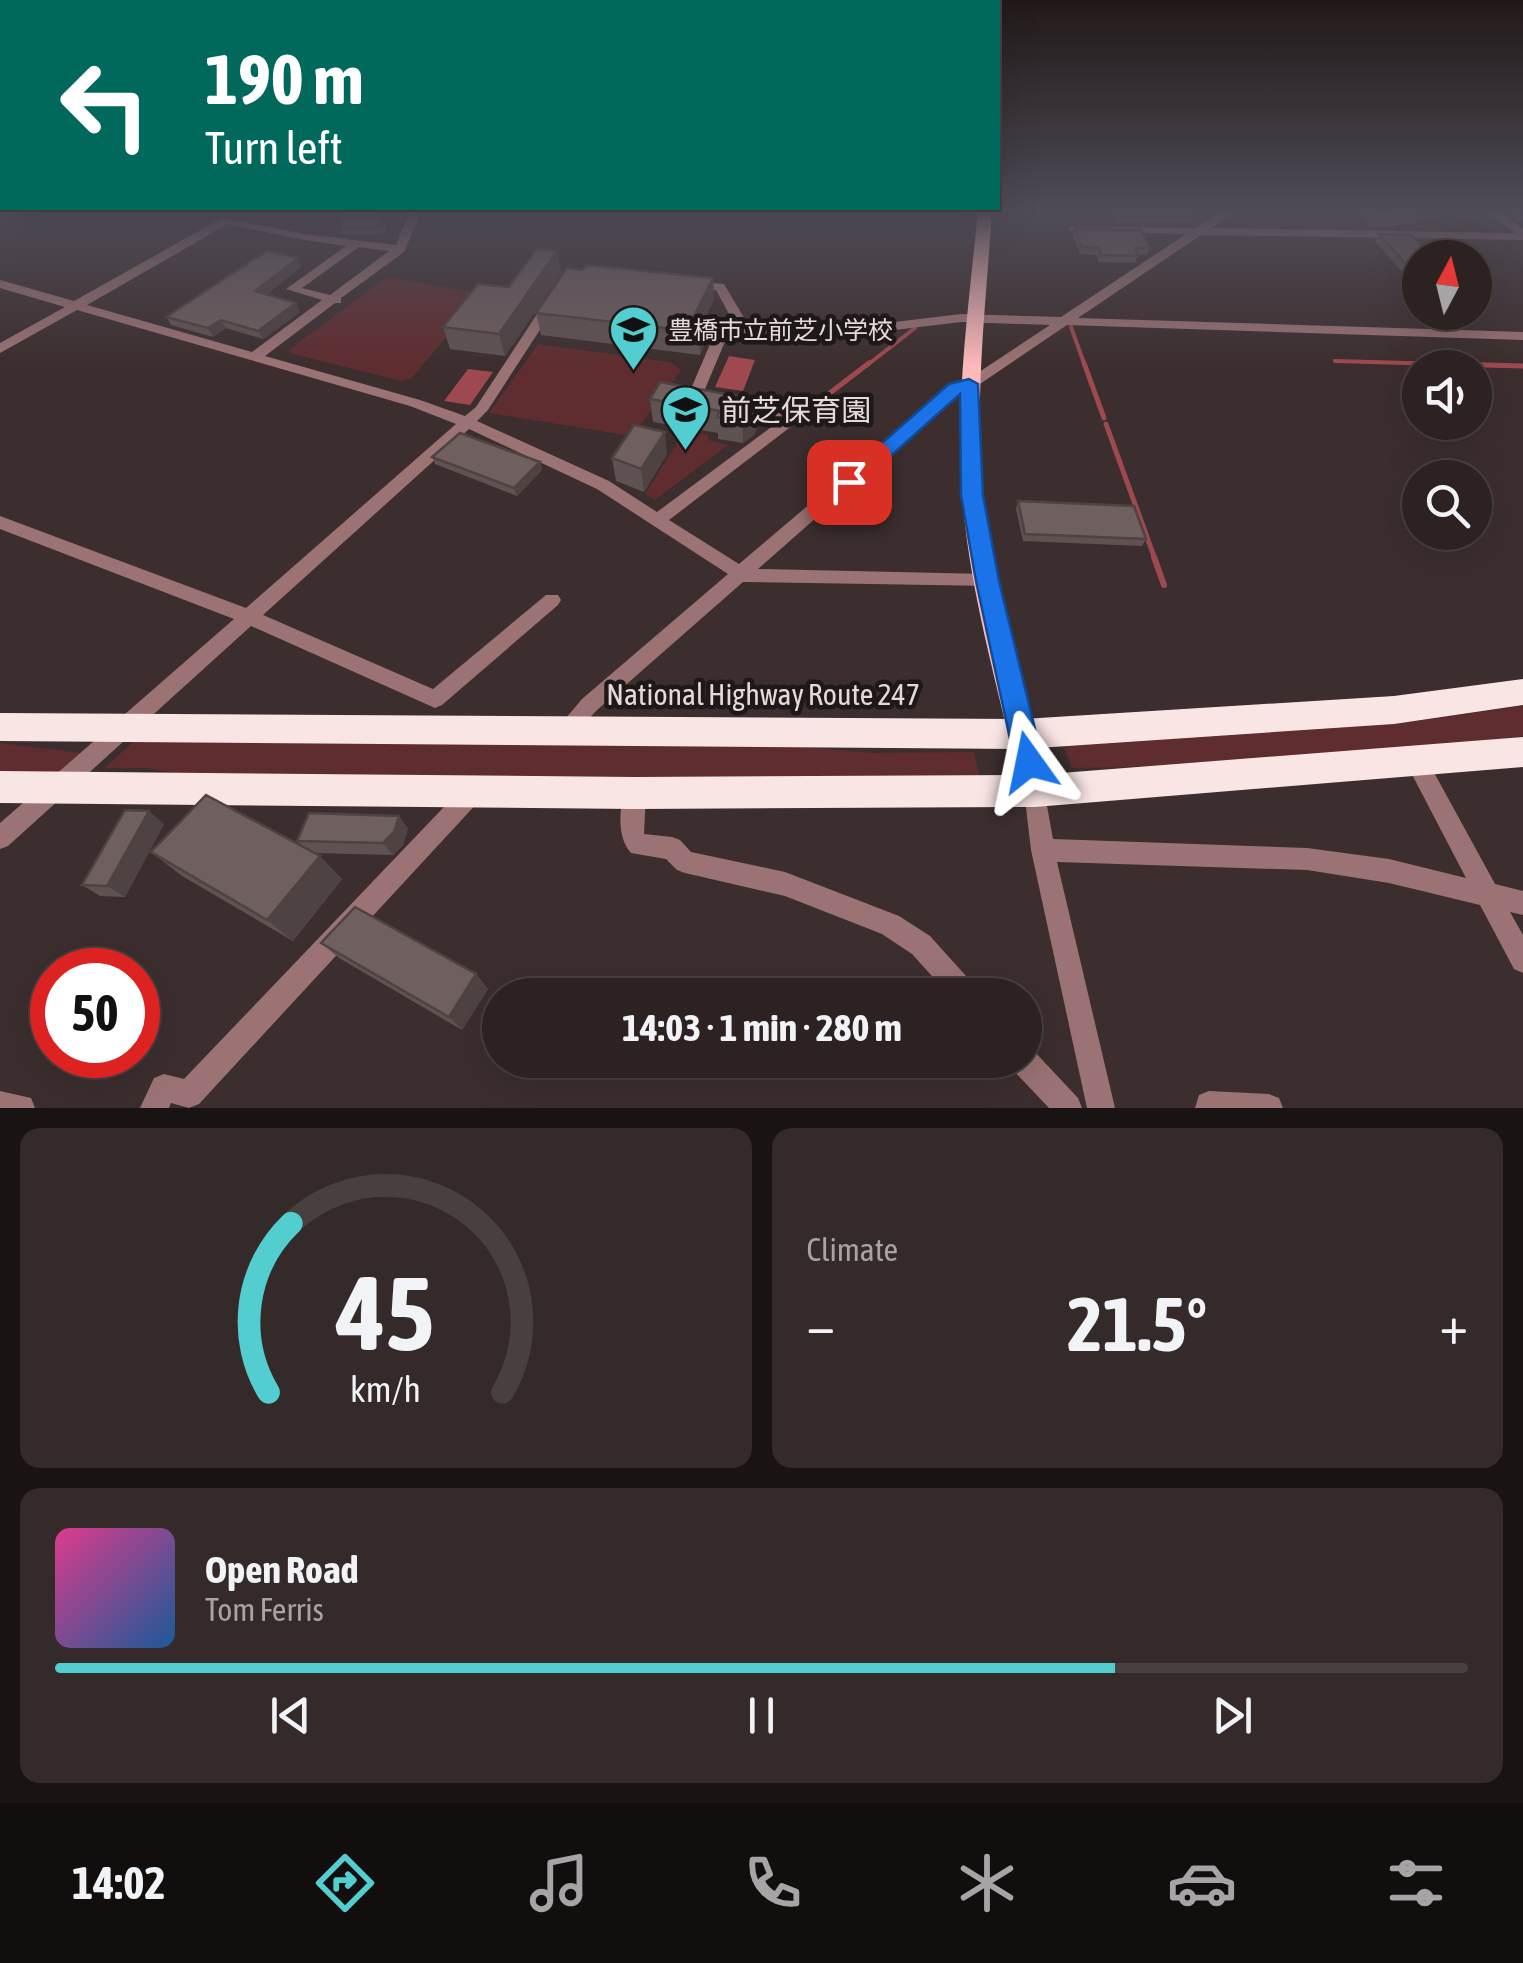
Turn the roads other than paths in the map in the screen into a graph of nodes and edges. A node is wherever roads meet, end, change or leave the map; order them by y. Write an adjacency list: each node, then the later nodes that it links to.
1 (151, 263): 10 (street)
2 (329, 263): 9 (street)
3 (383, 263): 9 (street)
4 (980, 263): 11 (main road)
5 (1148, 263): 12 (street)
6 (682, 282): 13 (street)
7 (0, 284): 10 (street)
8 (563, 285): 20 (street)
9 (336, 300): 16 (street)
10 (74, 307): 15 (street); 16 (street)
11 (975, 319): 12 (street); 13 (street); 17 (main road)
12 (1060, 323): 14 (street); 17 (street)
13 (744, 329): 18 (street)
14 (1523, 336)
15 (0, 350)
16 (254, 357): 20 (street)
17 (969, 384): 23 (street); 24 (main road)
18 (708, 407)
19 (725, 410): 21 (street)
20 (466, 422): 21 (street); 26 (street)
21 (657, 520): 23 (street)
22 (0, 522): 26 (street)
23 (742, 575): 24 (street); 30 (street)
24 (987, 581): 31 (main road)
25 (552, 600): 26 (street)
26 (246, 616): 29 (street)
27 (1523, 692): 31 (highway, National Highway Route 247)
28 (0, 727): 29 (highway, National Highway Route 247)
29 (120, 727): 30 (highway, National Highway Route 247); 34 (street)
30 (566, 730): 31 (highway, National Highway Route 247)
31 (1023, 734): 36 (main road)
32 (1523, 752): 33 (highway)
33 (1417, 763): 36 (highway); 41 (street)
34 (56, 786): 35 (highway); 37 (highway); 39 (street)
35 (0, 787)
36 (1035, 791): 38 (highway); 40 (street)
37 (473, 792): 38 (highway); 48 (street)
38 (635, 793): 44 (street)
39 (0, 838)
40 (1043, 850): 41 (street); 50 (street)
41 (1488, 892): 42 (street); 43 (street)
42 (1523, 903)
43 (1523, 960)
44 (951, 978)
45 (1040, 1078): 49 (street)
46 (0, 1105): 47 (street)
47 (21, 1108)
48 (154, 1108)
49 (1068, 1108)
50 (1101, 1108)
51 (1209, 1108): 52 (street)
52 (1269, 1108)

